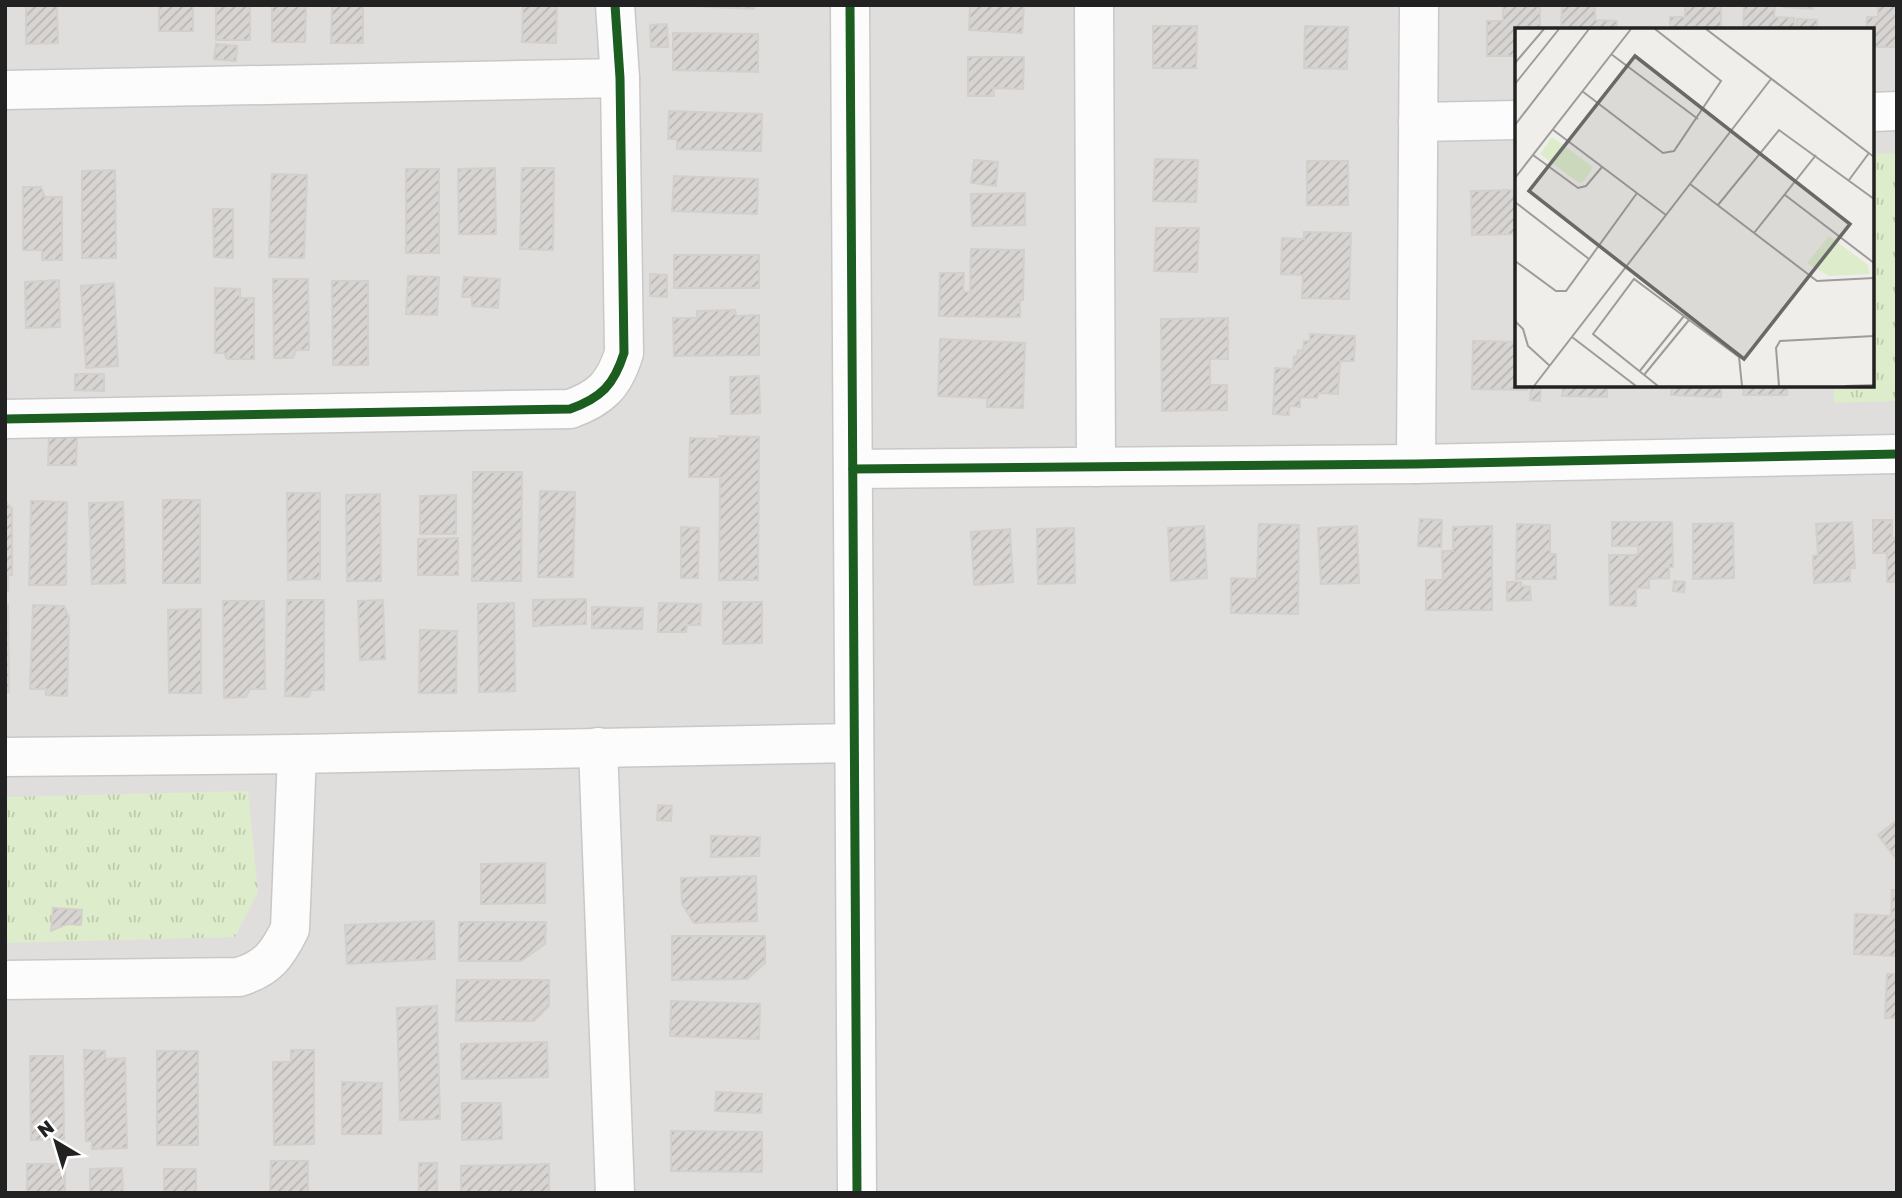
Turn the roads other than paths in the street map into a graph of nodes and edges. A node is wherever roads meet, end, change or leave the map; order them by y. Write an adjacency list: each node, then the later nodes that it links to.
1 (615, 5): 5 (street)
2 (850, 5): 15 (street)
3 (1094, 5): 14 (street)
4 (1419, 5): 10 (street)
5 (620, 78): 6 (street); 11 (street)
6 (5, 90)
7 (1897, 111): 8 (street)
8 (1874, 112)
9 (1515, 120): 10 (street)
10 (1418, 122): 13 (street)
11 (5, 419)
12 (1897, 454): 13 (street)
13 (1416, 464): 14 (street)
14 (1096, 467): 15 (street)
15 (853, 469): 16 (street)
16 (854, 743): 17 (street); 22 (street)
17 (598, 747): 18 (street); 21 (street)
18 (297, 754): 19 (street); 20 (street)
19 (5, 757)
20 (5, 980)
21 (615, 1193)
22 (857, 1193)

